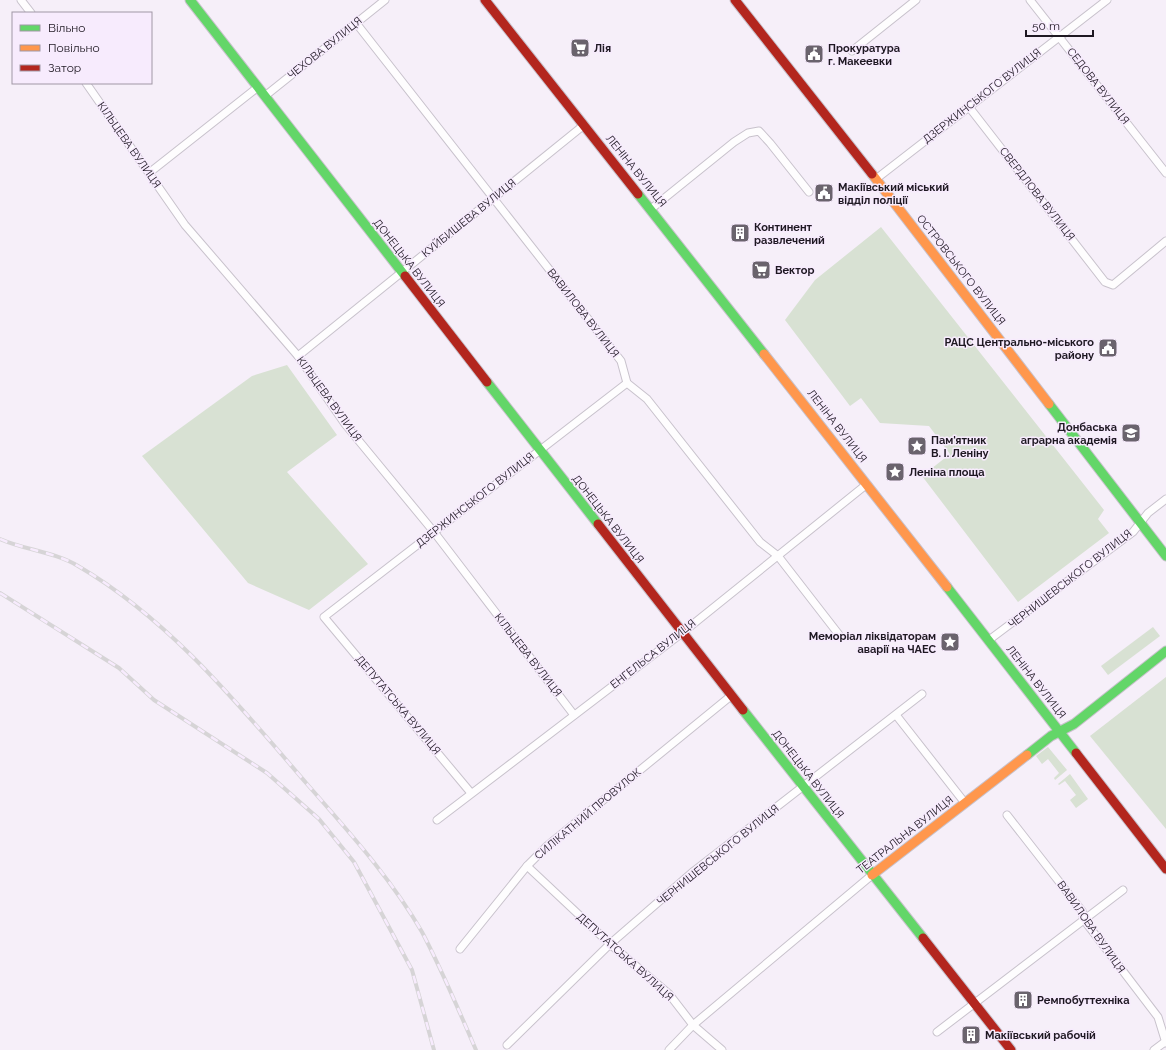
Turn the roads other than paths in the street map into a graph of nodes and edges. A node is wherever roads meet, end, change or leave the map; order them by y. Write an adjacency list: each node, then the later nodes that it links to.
1 (21, 0): 9 (street)
2 (190, 0): 14 (street, ДОНЕЦЬКА ВУЛИЦЯ)
3 (385, 0): 10 (street, ЧЕХОВА ВУЛИЦЯ)
4 (485, 0): 17 (street, ЛЕНІНА ВУЛИЦЯ)
5 (916, 0): 12 (street)
6 (1030, 0): 11 (street, СЕДОВА ВУЛИЦЯ)
7 (1107, 0): 11 (street, ДЗЕРЖИНСЬКОГО ВУЛИЦЯ)
8 (737, 1): 20 (street, ОСТРОВСЬКОГО ВУЛИЦЯ)
9 (30, 12)
10 (356, 23): 15 (street, ЧЕХОВА ВУЛИЦЯ); 22 (street, ВАВИЛОВА ВУЛИЦЯ)
11 (1059, 36): 16 (street, ДЗЕРЖИНСЬКОГО ВУЛИЦЯ); 19 (street, СЕДОВА ВУЛИЦЯ)
12 (852, 51)
13 (87, 84): 18 (street, КІЛЬЦЕВА ВУЛИЦЯ)
14 (258, 87): 15 (street, ДОНЕЦЬКА ВУЛИЦЯ); 18 (street)
15 (265, 96): 25 (street, ДОНЕЦЬКА ВУЛИЦЯ)
16 (969, 106): 20 (street, ДЗЕРЖИНСЬКОГО ВУЛИЦЯ); 24 (street, СВЕРДЛОВА ВУЛИЦЯ)
17 (584, 125): 22 (street, КУЙБИШЕВА ВУЛИЦЯ); 23 (street, ЛЕНІНА ВУЛИЦЯ)
18 (149, 173): 26 (street, КІЛЬЦЕВА ВУЛИЦЯ)
19 (1166, 173)
20 (876, 179): 31 (street, ОСТРОВСЬКОГО ВУЛИЦЯ)
21 (809, 192): 23 (street)
22 (493, 199): 25 (street, КУЙБИШЕВА ВУЛИЦЯ); 27 (street, ВАВИЛОВА ВУЛИЦЯ)
23 (651, 209): 29 (street, ЛЕНІНА ВУЛИЦЯ)
24 (1166, 241)
25 (402, 273): 26 (street, КУЙБИШЕВА ВУЛИЦЯ); 28 (street, ДОНЕЦЬКА ВУЛИЦЯ)
26 (298, 356): 32 (street, КІЛЬЦЕВА ВУЛИЦЯ)
27 (627, 383): 28 (street, ДЗЕРЖИНСЬКОГО ВУЛИЦЯ); 33 (street)
28 (540, 450): 32 (street, ДЗЕРЖИНСЬКОГО ВУЛИЦЯ); 36 (street, ДОНЕЦЬКА ВУЛИЦЯ)
29 (867, 484): 33 (street, ЕНГЕЛЬСА ВУЛИЦЯ); 38 (street, ЛЕНІНА ВУЛИЦЯ)
30 (1166, 499): 31 (street, ЧЕРНИШЕВСЬКОГО ВУЛИЦЯ)
31 (1140, 522): 34 (street, ОСТРОВСЬКОГО ВУЛИЦЯ); 38 (street, ЧЕРНИШЕВСЬКОГО ВУЛИЦЯ)
32 (434, 532): 35 (street, ДЗЕРЖИНСЬКОГО ВУЛИЦЯ); 42 (street, КІЛЬЦЕВА ВУЛИЦЯ)
33 (778, 556): 36 (street, ЕНГЕЛЬСА ВУЛИЦЯ); 37 (street)
34 (1166, 556)
35 (324, 617): 46 (street, ДЕПУТАТСЬКА ВУЛИЦЯ)
36 (682, 632): 41 (street, ДОНЕЦЬКА ВУЛИЦЯ); 42 (street, ЕНГЕЛЬСА ВУЛИЦЯ)
37 (840, 636)
38 (989, 640): 44 (street, ЛЕНІНА ВУЛИЦЯ)
39 (1166, 651): 44 (street, ТЕАТРАЛЬНА ВУЛИЦЯ)
40 (922, 694): 43 (street, ЧЕРНИШЕВСЬКОГО ВУЛИЦЯ)
41 (732, 695): 45 (street, ДОНЕЦЬКА ВУЛИЦЯ); 50 (street, СИЛІКАТНИЙ ПРОВУЛОК)
42 (574, 715): 46 (street, ЕНГЕЛЬСА ВУЛИЦЯ)
43 (896, 715): 45 (street, ЧЕРНИШЕВСЬКОГО ВУЛИЦЯ); 47 (street)
44 (1060, 732): 47 (street, ТЕАТРАЛЬНА ВУЛИЦЯ); 51 (street, ЛЕНІНА ВУЛИЦЯ)
45 (803, 787): 52 (street, ДОНЕЦЬКА ВУЛИЦЯ); 55 (street, ЧЕРНИШЕВСЬКОГО ВУЛИЦЯ)
46 (471, 793): 49 (street, ЕНГЕЛЬСА ВУЛИЦЯ)
47 (965, 803): 52 (street, ТЕАТРАЛЬНА ВУЛИЦЯ)
48 (1007, 815): 54 (street, ВАВИЛОВА ВУЛИЦЯ)
49 (437, 820)
50 (527, 866): 55 (street, ДЕПУТАТСЬКА ВУЛИЦЯ); 56 (street, СИЛІКАТНИЙ ПРОВУЛОК)
51 (1166, 869)
52 (872, 875): 57 (street, ДОНЕЦЬКА ВУЛИЦЯ); 58 (street, ТЕАТРАЛЬНА ВУЛИЦЯ)
53 (1123, 890): 54 (street)
54 (1084, 920): 57 (street); 60 (street, ВАВИЛОВА ВУЛИЦЯ)
55 (610, 944): 58 (street, ДЕПУТАТСЬКА ВУЛИЦЯ); 61 (street, ЧЕРНИШЕВСЬКОГО ВУЛИЦЯ)
56 (460, 949)
57 (974, 1004): 59 (street); 64 (street, ДОНЕЦЬКА ВУЛИЦЯ)
58 (693, 1025): 62 (street, ТЕАТРАЛЬНА ВУЛИЦЯ); 63 (street, ДЕПУТАТСЬКА ВУЛИЦЯ)
59 (937, 1032)
60 (1166, 1041): 65 (street)
61 (507, 1045)
62 (669, 1050)
63 (722, 1050)
64 (1011, 1050)
65 (1154, 1050)

